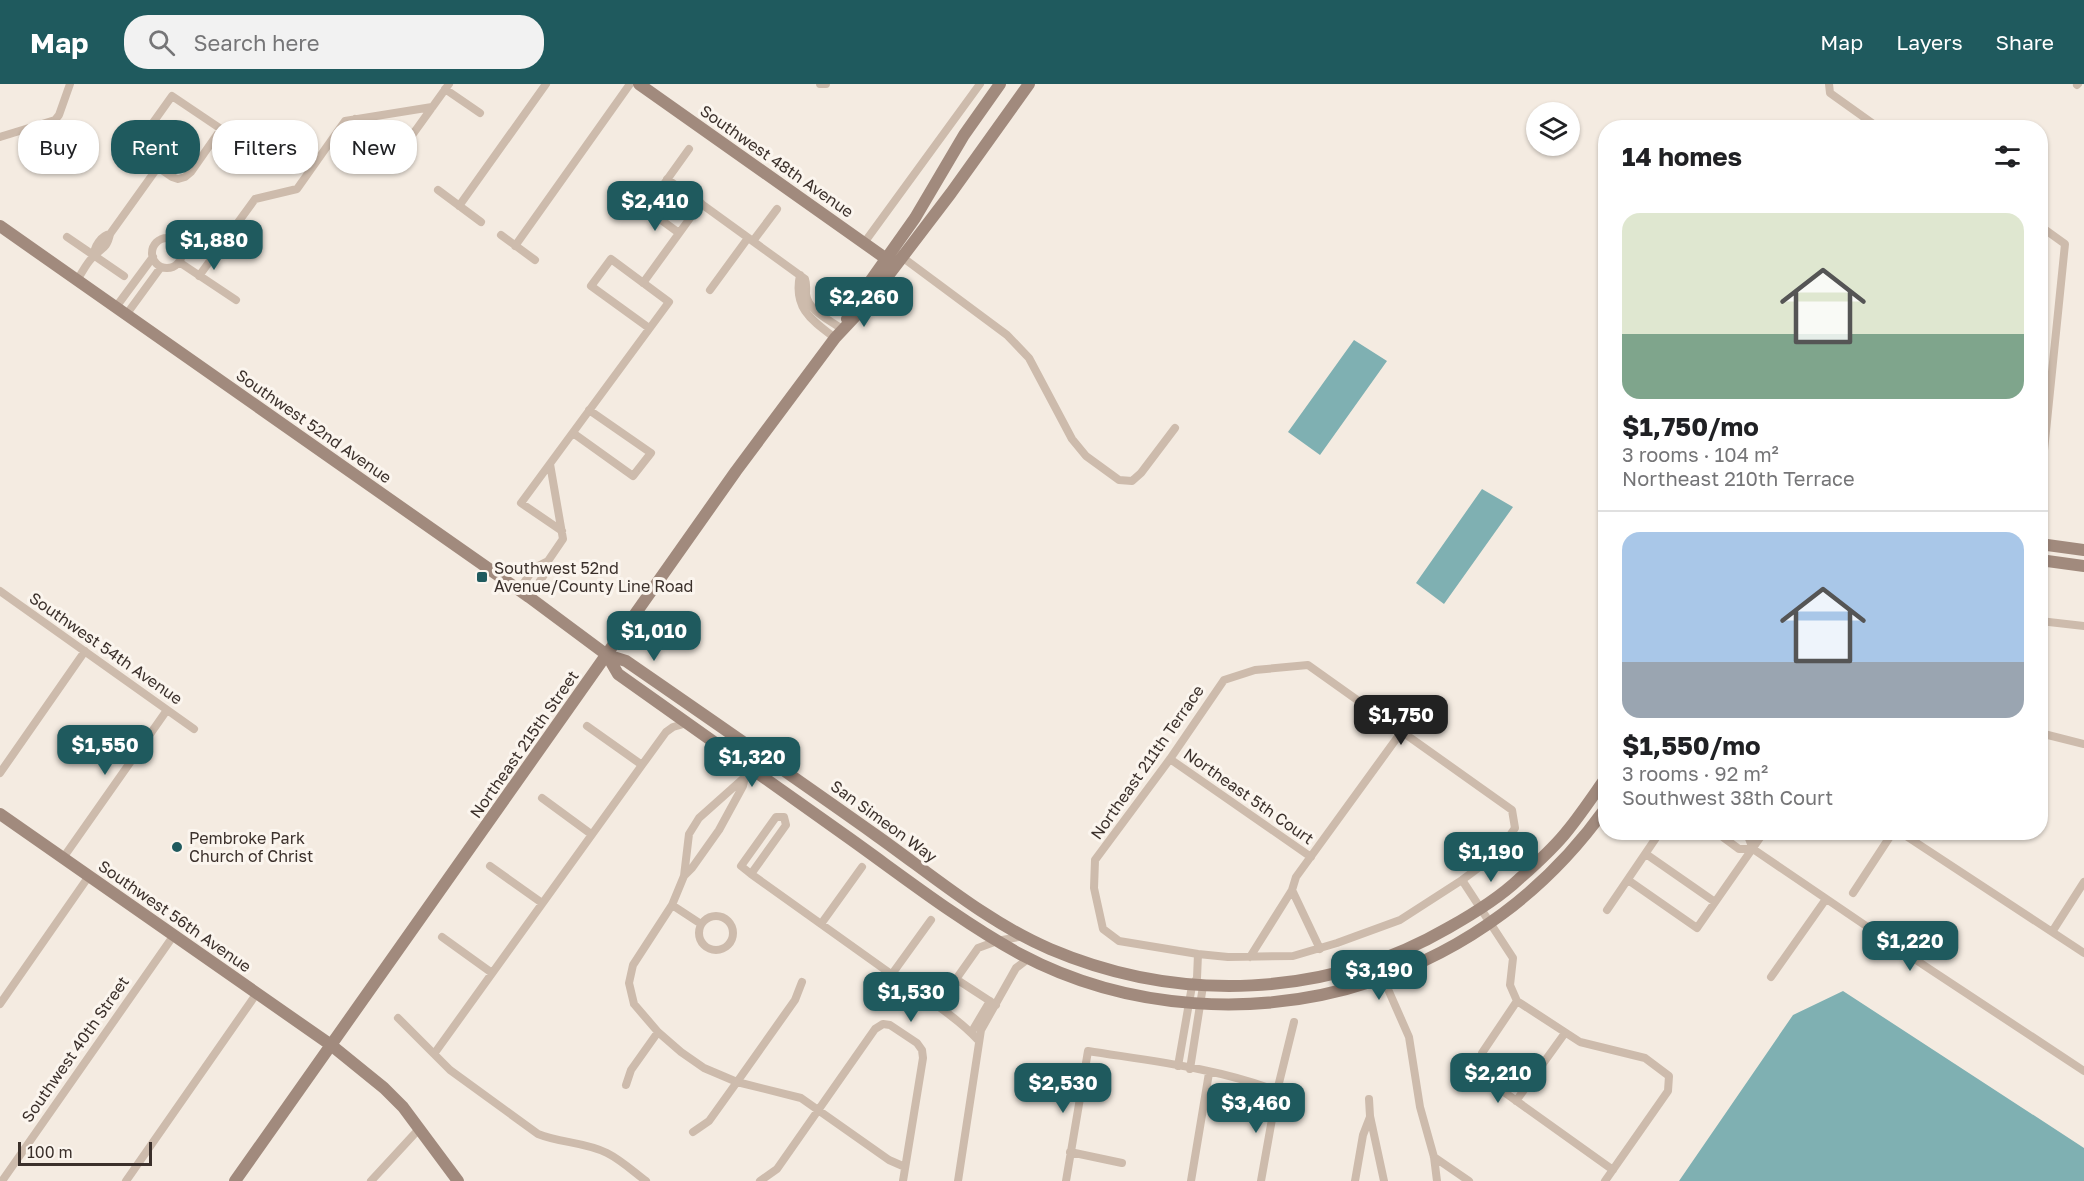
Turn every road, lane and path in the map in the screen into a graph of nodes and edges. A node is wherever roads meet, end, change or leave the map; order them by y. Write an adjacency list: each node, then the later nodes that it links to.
1 (70, 84): 14 (street)
2 (546, 84): 21 (street)
3 (630, 84): 31 (street)
4 (639, 84): 30 (street, Southwest 48th Avenue)
5 (980, 84): 30 (street)
6 (1000, 84): 34 (street, Northeast 215th Street)
7 (1029, 84): 34 (street, Northeast 215th Street)
8 (1829, 84): 13 (street)
9 (447, 86): 10 (street); 11 (street)
10 (432, 107): 12 (street); 12 (street)
11 (480, 113)
12 (355, 119): 39 (street)
13 (1868, 120)
14 (0, 136)
15 (689, 149): 18 (street)
16 (158, 167): 16 (street)
17 (153, 174): 32 (street)
18 (667, 179): 20 (street); 25 (street)
19 (438, 190): 21 (street)
20 (700, 203): 25 (street); 29 (street)
21 (459, 206): 23 (street)
22 (777, 209): 29 (street)
23 (482, 222)
24 (0, 226): 40 (street, Southwest 52nd Avenue)
25 (680, 232): 41 (street)
26 (2048, 232): 48 (street)
27 (501, 235): 31 (street)
28 (67, 237): 32 (street)
29 (751, 239): 42 (street); 47 (street)
30 (864, 243): 34 (street, Southwest 48th Avenue)
31 (515, 246): 35 (street)
32 (94, 256): 38 (street); 40 (street)
33 (153, 257): 36 (street); 37 (street); 44 (street)
34 (894, 258): 47 (street, Northeast 215th Street); 51 (street)
35 (535, 260)
36 (179, 262): 37 (street); 39 (street)
37 (161, 267): 45 (street)
38 (124, 276)
39 (199, 276): 43 (street)
40 (77, 280): 44 (street, Southwest 52nd Avenue)
41 (643, 283): 46 (street); 46 (street)
42 (710, 290)
43 (236, 300)
44 (116, 307): 45 (street, Southwest 52nd Avenue)
45 (126, 315): 60 (street, Southwest 52nd Avenue)
46 (650, 328): 50 (street)
47 (838, 333): 64 (street, Northeast 215th Street)
48 (2049, 392): 49 (street)
49 (2048, 402)
50 (589, 410): 52 (street); 52 (street)
51 (1175, 428)
52 (573, 433): 53 (street)
53 (550, 464): 54 (street); 54 (street)
54 (562, 531): 60 (street)
55 (2048, 545): 56 (street)
56 (2084, 550)
57 (2048, 562): 58 (street)
58 (2084, 566)
59 (1, 593): 63 (street, Southwest 54th Avenue)
60 (524, 593): 64 (street, Southwest 52nd Avenue)
61 (2048, 622): 62 (street)
62 (2084, 626)
63 (85, 651): 65 (street, Southwest 54th Avenue); 76 (street)
64 (607, 655): 66 (street, San Simeon Way); 72 (street, San Simeon Way); 146 (street, Northeast 215th Street)
65 (167, 710): 68 (street, Southwest 54th Avenue); 91 (street)
66 (687, 723): 74 (street); 75 (street, San Simeon Way)
67 (587, 726): 74 (street)
68 (194, 729)
69 (1402, 731): 73 (street, Northeast 211th Terrace); 90 (street); 97 (street)
70 (2048, 735): 71 (street)
71 (2084, 744)
72 (760, 754): 75 (street); 115 (street, San Simeon Way)
73 (1170, 759): 90 (street, Northeast 5th Court); 122 (street, Northeast 211th Terrace)
74 (642, 765): 81 (street)
75 (748, 772): 96 (street); 96 (street); 112 (street, San Simeon Way)
76 (0, 773)
77 (1598, 789): 106 (street, San Simeon Way)
78 (542, 798): 81 (street)
79 (1598, 818): 109 (street, San Simeon Way)
80 (2, 820): 91 (street, Southwest 56th Avenue)
81 (591, 834): 104 (street)
82 (1655, 840): 89 (street)
83 (1727, 840): 88 (street)
84 (1750, 840): 88 (street)
85 (1759, 840): 88 (street)
86 (1888, 840): 101 (street)
87 (1912, 840): 113 (street)
88 (1753, 849): 102 (street); 103 (street)
89 (1646, 854): 98 (street); 103 (street)
90 (1311, 857): 100 (street)
91 (63, 858): 95 (street, Southwest 56th Avenue)
92 (490, 866): 104 (street)
93 (862, 867): 111 (street)
94 (751, 874): 94 (street); 111 (street)
95 (89, 876): 114 (street, Southwest 56th Avenue); 138 (street)
96 (684, 876): 105 (street)
97 (1462, 880): 106 (street); 119 (street)
98 (1628, 880): 103 (street); 107 (street)
99 (2084, 882): 113 (street)
100 (1292, 890): 119 (street); 123 (street)
101 (1852, 893)
102 (1826, 899): 129 (street); 150 (street)
103 (1715, 902)
104 (542, 903): 127 (street)
105 (672, 905): 110 (street); 142 (street)
106 (1482, 909): 109 (street); 125 (street, San Simeon Way)
107 (1607, 910)
108 (932, 920): 128 (street)
109 (1492, 923): 130 (street, San Simeon Way); 135 (street)
110 (701, 924): 110 (street)
111 (821, 924): 128 (street)
112 (979, 929): 117 (street, San Simeon Way); 118 (street)
113 (2052, 932): 121 (street)
114 (174, 935): 134 (street, Southwest 56th Avenue); 166 (street, Southwest 40th Street)
115 (1018, 937): 117 (street); 120 (street); 133 (street, San Simeon Way)
116 (441, 938): 127 (street)
117 (997, 941): 118 (street); 120 (street, San Simeon Way)
118 (978, 948): 131 (street)
119 (1320, 949): 123 (street)
120 (1016, 951): 124 (street, San Simeon Way); 126 (street)
121 (2084, 953)
122 (1198, 954): 123 (street); 133 (street)
123 (1250, 957)
124 (1029, 958): 126 (street); 136 (street, San Simeon Way)
125 (1376, 962): 130 (street); 133 (street, San Simeon Way)
126 (1016, 968): 137 (street)
127 (492, 973): 147 (street)
128 (892, 974): 139 (street)
129 (1771, 977)
130 (1383, 978): 136 (street, San Simeon Way); 162 (street)
131 (956, 979): 137 (street); 139 (street)
132 (802, 982): 152 (street)
133 (1197, 983): 136 (street)
134 (257, 993): 146 (street, Southwest 56th Avenue); 167 (street)
135 (1517, 1001): 144 (street); 156 (street)
136 (1195, 1002): 148 (street); 149 (street)
137 (993, 1003): 143 (street); 145 (street)
138 (0, 1004)
139 (936, 1006): 143 (street)
140 (398, 1018): 147 (street)
141 (1294, 1022): 154 (street)
142 (658, 1032): 152 (street); 153 (street)
143 (971, 1033): 145 (street)
144 (1565, 1033): 156 (street); 165 (street)
145 (979, 1041): 174 (street)
146 (331, 1045): 159 (street, Southwest 56th Avenue); 168 (street, Northeast 215th Street)
147 (434, 1054): 171 (street)
148 (1178, 1066): 149 (street); 161 (street)
149 (1190, 1069): 151 (street)
150 (2084, 1071)
151 (1209, 1073): 154 (street); 176 (street)
152 (737, 1082): 157 (street); 160 (street)
153 (626, 1085)
154 (1276, 1091): 177 (street)
155 (1369, 1099): 158 (street)
156 (1516, 1101): 165 (street)
157 (818, 1109): 164 (street); 164 (street); 172 (street)
158 (1370, 1116): 178 (street); 179 (street)
159 (418, 1130): 169 (street); 170 (street, Southwest 56th Avenue)
160 (693, 1132)
161 (1070, 1152): 163 (street); 175 (street)
162 (1434, 1157): 180 (street); 181 (street)
163 (1122, 1163)
164 (905, 1167): 173 (street)
165 (1613, 1170): 182 (street)
166 (2, 1181)
167 (126, 1181)
168 (235, 1181)
169 (371, 1181)
170 (458, 1181)
171 (646, 1181)
172 (760, 1181)
173 (903, 1181)
174 (958, 1181)
175 (1066, 1181)
176 (1191, 1181)
177 (1262, 1181)
178 (1355, 1181)
179 (1384, 1181)
180 (1437, 1181)
181 (1468, 1181)
182 (1605, 1181)

